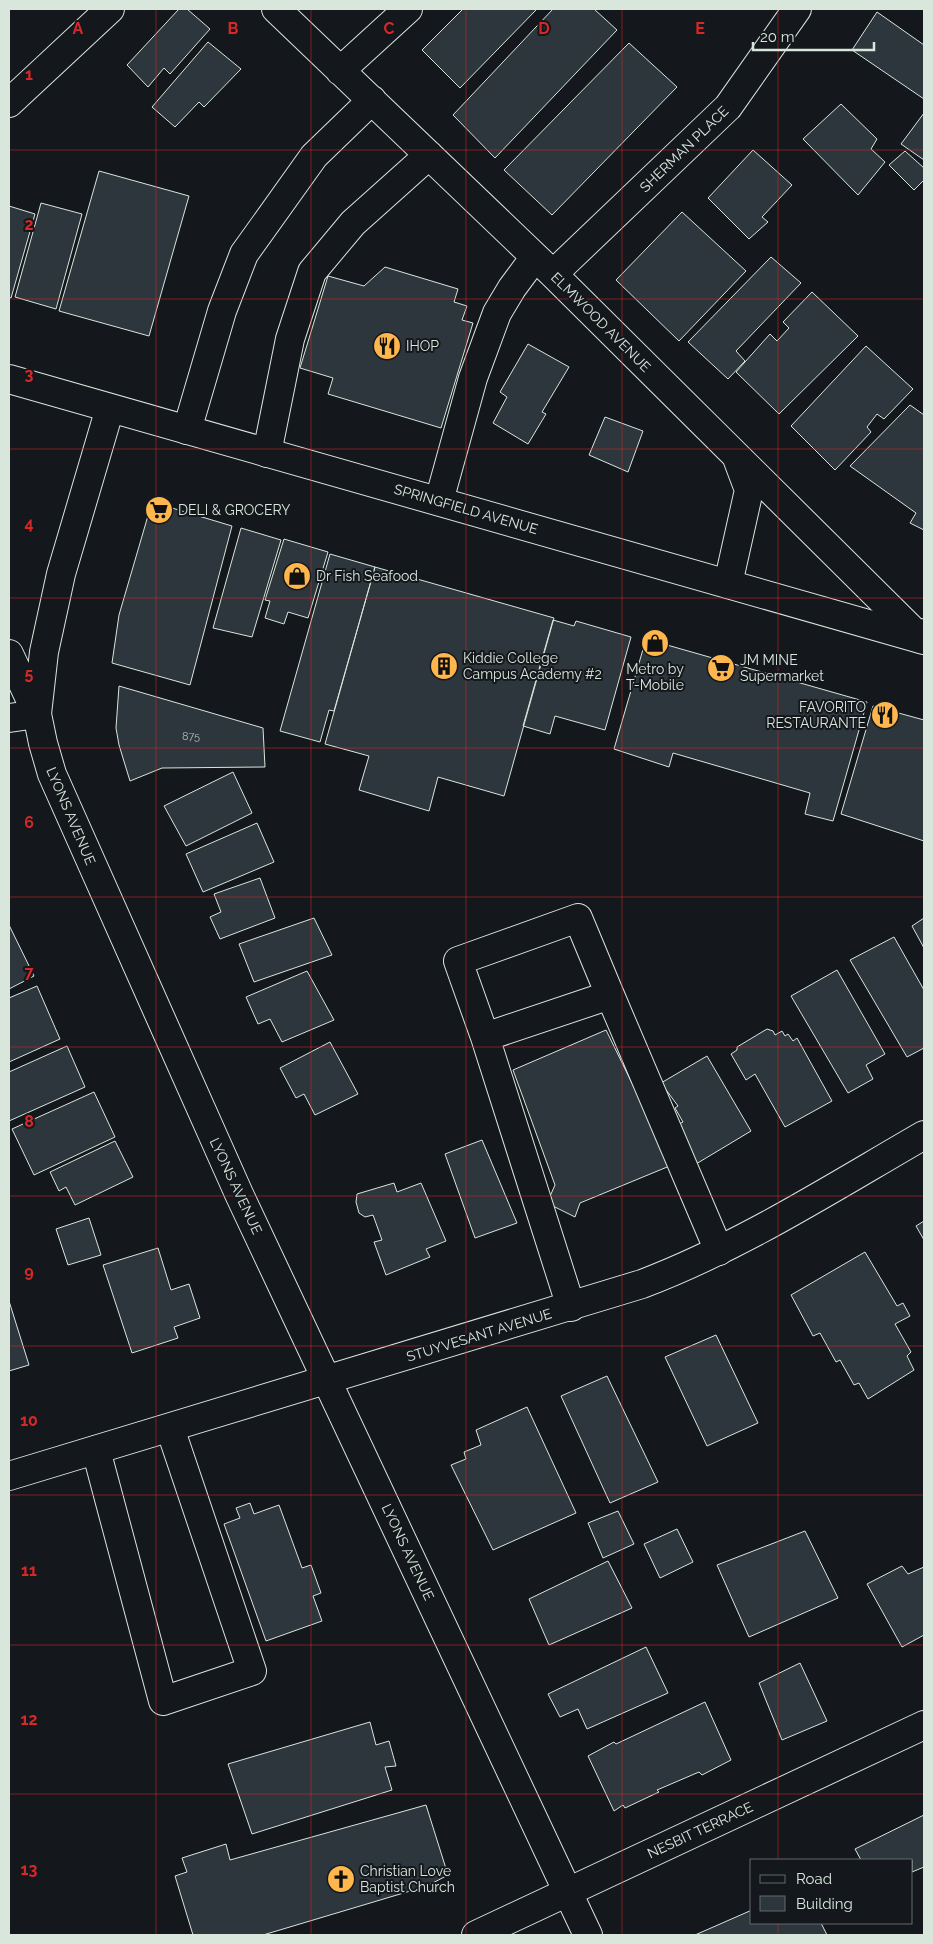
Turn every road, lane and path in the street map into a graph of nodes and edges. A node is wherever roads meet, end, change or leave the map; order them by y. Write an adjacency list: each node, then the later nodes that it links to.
1 (110, 9): 7 (main road)
2 (276, 9): 5 (main road, ELMWOOD AVENUE)
3 (408, 9): 5 (main road)
4 (797, 9): 9 (main road, SHERMAN PLACE)
5 (340, 71): 6 (main road, ELMWOOD AVENUE)
6 (372, 100): 8 (main road, ELMWOOD AVENUE); 12 (main road)
7 (9, 103)
8 (429, 155): 9 (main road, ELMWOOD AVENUE); 13 (main road)
9 (544, 266): 14 (main road, ELMWOOD AVENUE); 15 (main road, SHERMAN PLACE)
10 (9, 379): 11 (main road, SPRINGFIELD AVENUE)
11 (110, 408): 12 (main road, SPRINGFIELD AVENUE); 19 (main road, LYONS AVENUE)
12 (187, 430): 13 (main road, SPRINGFIELD AVENUE)
13 (267, 453): 15 (main road, SPRINGFIELD AVENUE)
14 (735, 455): 16 (main road); 17 (main road, ELMWOOD AVENUE)
15 (439, 501): 16 (main road, SPRINGFIELD AVENUE)
16 (728, 584): 17 (main road, SPRINGFIELD AVENUE)
17 (923, 637)
18 (9, 654): 19 (main road)
19 (38, 714): 20 (main road); 26 (main road, LYONS AVENUE)
20 (9, 718)
21 (610, 995): 22 (main road); 22 (main road); 24 (main road)
22 (485, 1037): 25 (main road)
23 (924, 1135): 24 (main road, STUYVESANT AVENUE)
24 (719, 1251): 25 (main road, STUYVESANT AVENUE)
25 (571, 1307): 26 (main road, STUYVESANT AVENUE)
26 (326, 1381): 27 (main road, STUYVESANT AVENUE); 31 (main road, LYONS AVENUE)
27 (170, 1428): 28 (main road, STUYVESANT AVENUE); 28 (main road)
28 (96, 1450): 29 (main road, STUYVESANT AVENUE)
29 (9, 1476)
30 (924, 1725): 31 (main road, NESBIT TERRACE)
31 (568, 1892): 32 (main road, NESBIT TERRACE); 33 (main road, LYONS AVENUE)
32 (476, 1935)
33 (588, 1935)

